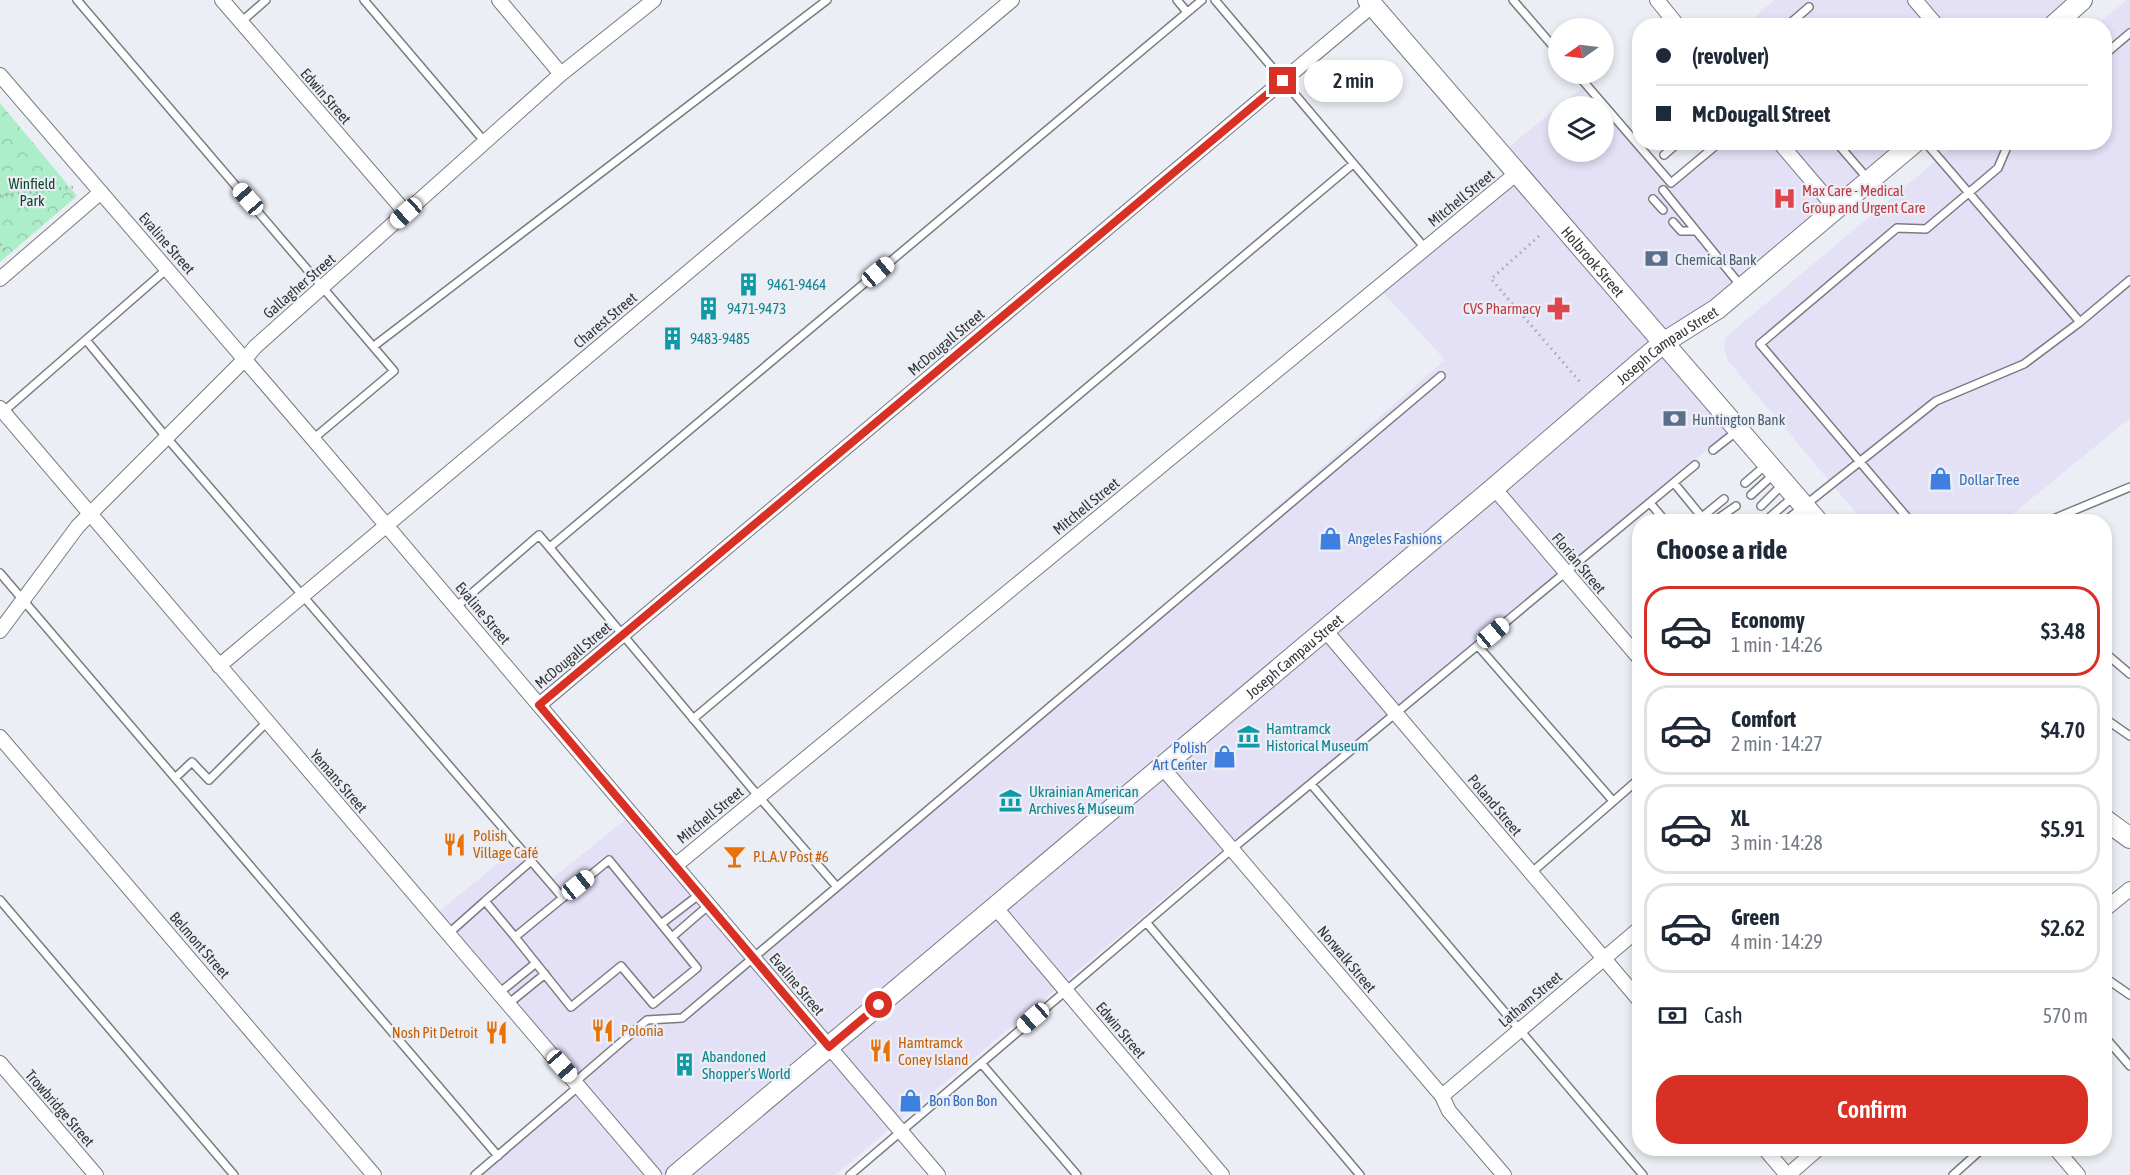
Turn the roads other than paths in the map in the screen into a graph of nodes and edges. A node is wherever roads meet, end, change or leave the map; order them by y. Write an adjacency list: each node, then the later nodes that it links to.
1 (77, 0): 58 (lane)
2 (222, 0): 23 (street, Edwin Street)
3 (266, 0): 23 (lane)
4 (364, 0): 32 (lane)
5 (499, 0): 27 (street)
6 (827, 0): 63 (lane)
7 (1012, 0): 94 (street, Charest Street)
8 (1178, 0): 18 (lane)
9 (1202, 0): 18 (lane)
10 (1215, 0): 29 (lane)
11 (1513, 0): 25 (lane)
12 (1657, 0): 19 (street)
13 (1915, 0): 21 (street)
14 (2082, 0): 22 (street)
15 (650, 1): 27 (street, Gallagher Street)
16 (1371, 3): 29 (street, McDougall Street); 43 (street, Holbrook Street)
17 (1809, 7): 20 (lane)
18 (1187, 12): 95 (lane)
19 (1672, 18)
20 (1796, 18)
21 (1930, 18)
22 (2062, 18)
23 (241, 22): 51 (street, Edwin Street)
24 (2130, 33): 26 (lane)
25 (1548, 40)
26 (2112, 48)
27 (561, 74): 32 (street, Gallagher Street)
28 (0, 75): 46 (street, Evaline Street)
29 (1283, 81): 42 (lane); 103 (street, McDougall Street)
30 (1586, 84): 31 (lane)
31 (1632, 138)
32 (485, 142): 51 (street, Gallagher Street)
33 (1643, 150): 35 (lane)
34 (1670, 150): 41 (lane)
35 (1710, 150)
36 (1786, 150): 49 (street)
37 (1843, 150): 44 (lane)
38 (1906, 150): 44 (street, Joseph Campau Street)
39 (1932, 150): 47 (lane)
40 (2006, 150): 47 (lane)
41 (1664, 155)
42 (1353, 164): 54 (lane); 111 (lane)
43 (1517, 173): 54 (street, Mitchell Street); 62 (street, Holbrook Street)
44 (1869, 181): 49 (street, Joseph Campau Street)
45 (1663, 190): 53 (lane)
46 (101, 192): 55 (street, Evaline Street); 56 (street)
47 (1969, 193): 60 (lane); 71 (lane)
48 (1653, 199): 50 (lane)
49 (1836, 209): 59 (street, Joseph Campau Street)
50 (1663, 210)
51 (406, 213): 58 (street, Gallagher Street)
52 (1673, 222): 53 (lane)
53 (1696, 231): 59 (lane)
54 (1425, 248): 120 (street, Mitchell Street)
55 (167, 268): 61 (lane); 64 (street, Evaline Street)
56 (0, 279)
57 (2130, 280): 60 (lane)
58 (324, 287): 63 (lane); 64 (street, Gallagher Street)
59 (1743, 288): 62 (street, Joseph Campau Street)
60 (2080, 322): 71 (lane)
61 (86, 340): 66 (lane); 68 (lane)
62 (1664, 343): 67 (street, Holbrook Street); 76 (street, Joseph Campau Street)
63 (374, 346): 69 (lane)
64 (245, 359): 68 (street, Gallagher Street); 69 (street, Evaline Street)
65 (1441, 376): 128 (lane)
66 (1, 410): 83 (street, Yemans Street)
67 (1738, 429): 70 (lane); 78 (street, Holbrook Street)
68 (167, 438): 83 (street, Gallagher Street); 98 (lane)
69 (313, 439): 94 (street, Evaline Street)
70 (1713, 450)
71 (1860, 463): 78 (lane); 91 (lane)
72 (1695, 465): 73 (lane)
73 (1674, 483): 80 (lane); 86 (lane)
74 (1745, 483): 78 (lane)
75 (2130, 487): 92 (lane)
76 (1494, 488): 97 (street, Florian Street); 101 (street, Joseph Campau Street)
77 (1751, 495): 78 (lane)
78 (1797, 498): 82 (lane); 89 (lane); 90 (lane)
79 (1724, 499): 87 (lane)
80 (1650, 503): 84 (lane); 85 (lane)
81 (1736, 506): 88 (lane)
82 (1761, 506)
83 (90, 514): 99 (street, Gallagher Street); 107 (street, Yemans Street)
84 (1637, 514)
85 (1659, 514)
86 (1700, 514)
87 (1709, 514)
88 (1724, 514)
89 (1774, 514)
90 (1788, 514)
91 (1904, 514)
92 (2065, 514)
93 (1632, 518): 97 (lane)
94 (386, 525): 98 (street, Charest Street); 100 (street, Evaline Street)
95 (550, 548): 100 (lane); 103 (lane)
96 (0, 573): 99 (lane)
97 (1566, 573): 104 (lane); 105 (street, Florian Street)
98 (303, 595): 107 (street, Charest Street); 125 (lane)
99 (22, 599): 102 (street, Gallagher Street); 117 (lane)
100 (456, 607): 109 (street, Evaline Street)
101 (1325, 630): 110 (street, Poland Street); 116 (street, Joseph Campau Street)
102 (0, 631)
103 (623, 635): 109 (street, McDougall Street); 111 (lane)
104 (1478, 646): 110 (lane); 121 (lane)
105 (1632, 650)
106 (2112, 659): 108 (lane)
107 (219, 666): 112 (street, Yemans Street)
108 (2130, 674)
109 (539, 705): 126 (street, Evaline Street)
110 (1396, 714): 118 (lane); 127 (street, Poland Street)
111 (693, 718): 120 (lane)
112 (267, 723): 117 (lane); 138 (street, Yemans Street)
113 (2112, 724): 114 (lane)
114 (2130, 736)
115 (0, 737): 169 (street, Belmont Street)
116 (1162, 767): 124 (street, Norwalk Street); 135 (street, Joseph Campau Street)
117 (175, 778): 162 (lane)
118 (1311, 784): 124 (lane); 153 (lane)
119 (1632, 785): 121 (lane)
120 (759, 797): 126 (street, Mitchell Street); 128 (lane)
121 (1613, 801): 127 (lane)
122 (2112, 825): 123 (street)
123 (2130, 838)
124 (1232, 849): 136 (lane); 160 (street, Norwalk Street)
125 (531, 861): 130 (lane); 133 (lane)
126 (676, 865): 132 (street, Evaline Street)
127 (1531, 873): 143 (street, Poland Street)
128 (837, 887): 142 (lane)
129 (2130, 889): 134 (street)
130 (563, 898): 137 (lane); 140 (lane)
131 (0, 900): 168 (lane)
132 (705, 900): 137 (lane); 141 (lane); 142 (street, Evaline Street)
133 (484, 901): 138 (lane); 140 (lane)
134 (2112, 904)
135 (995, 907): 147 (street, Edwin Street); 155 (street, Joseph Campau Street)
136 (1146, 922): 147 (lane); 177 (lane)
137 (661, 924): 141 (lane)
138 (448, 934): 150 (street, Yemans Street)
139 (1632, 935): 143 (street, Latham Street)
140 (514, 937): 144 (lane)
141 (672, 937): 151 (lane)
142 (754, 958): 152 (lane); 155 (street, Evaline Street)
143 (1604, 959): 148 (street, Poland Street); 153 (street, Latham Street)
144 (536, 963): 145 (lane); 150 (lane)
145 (545, 974): 150 (lane); 151 (lane)
146 (2112, 983): 149 (lane)
147 (1066, 990): 157 (lane); 176 (street, Edwin Street)
148 (1632, 992)
149 (2130, 995)
150 (504, 999): 159 (street, Yemans Street)
151 (653, 1004): 152 (lane)
152 (647, 1020): 159 (lane)
153 (1520, 1029): 160 (street, Latham Street); 179 (lane)
154 (2112, 1045): 158 (lane)
155 (829, 1047): 161 (street, Evaline Street); 172 (street, Joseph Campau Street)
156 (0, 1063): 167 (street, Trowbridge Street)
157 (981, 1063): 161 (lane); 175 (lane)
158 (2130, 1066)
159 (577, 1084): 162 (lane); 171 (street, Yemans Street)
160 (1442, 1096): 178 (street, Norwalk Street)
161 (901, 1132): 173 (lane); 174 (street, Evaline Street)
162 (498, 1156): 170 (lane)
163 (1771, 1156): 180 (street)
164 (1810, 1156): 180 (street)
165 (1974, 1156): 181 (lane)
166 (2062, 1156): 182 (street)
167 (96, 1175)
168 (234, 1175)
169 (374, 1175)
170 (475, 1175)
171 (654, 1175)
172 (676, 1175)
173 (850, 1175)
174 (938, 1175)
175 (1077, 1175)
176 (1222, 1175)
177 (1360, 1175)
178 (1504, 1175)
179 (1643, 1175)
180 (1788, 1175)
181 (1953, 1175)
182 (2078, 1175)

